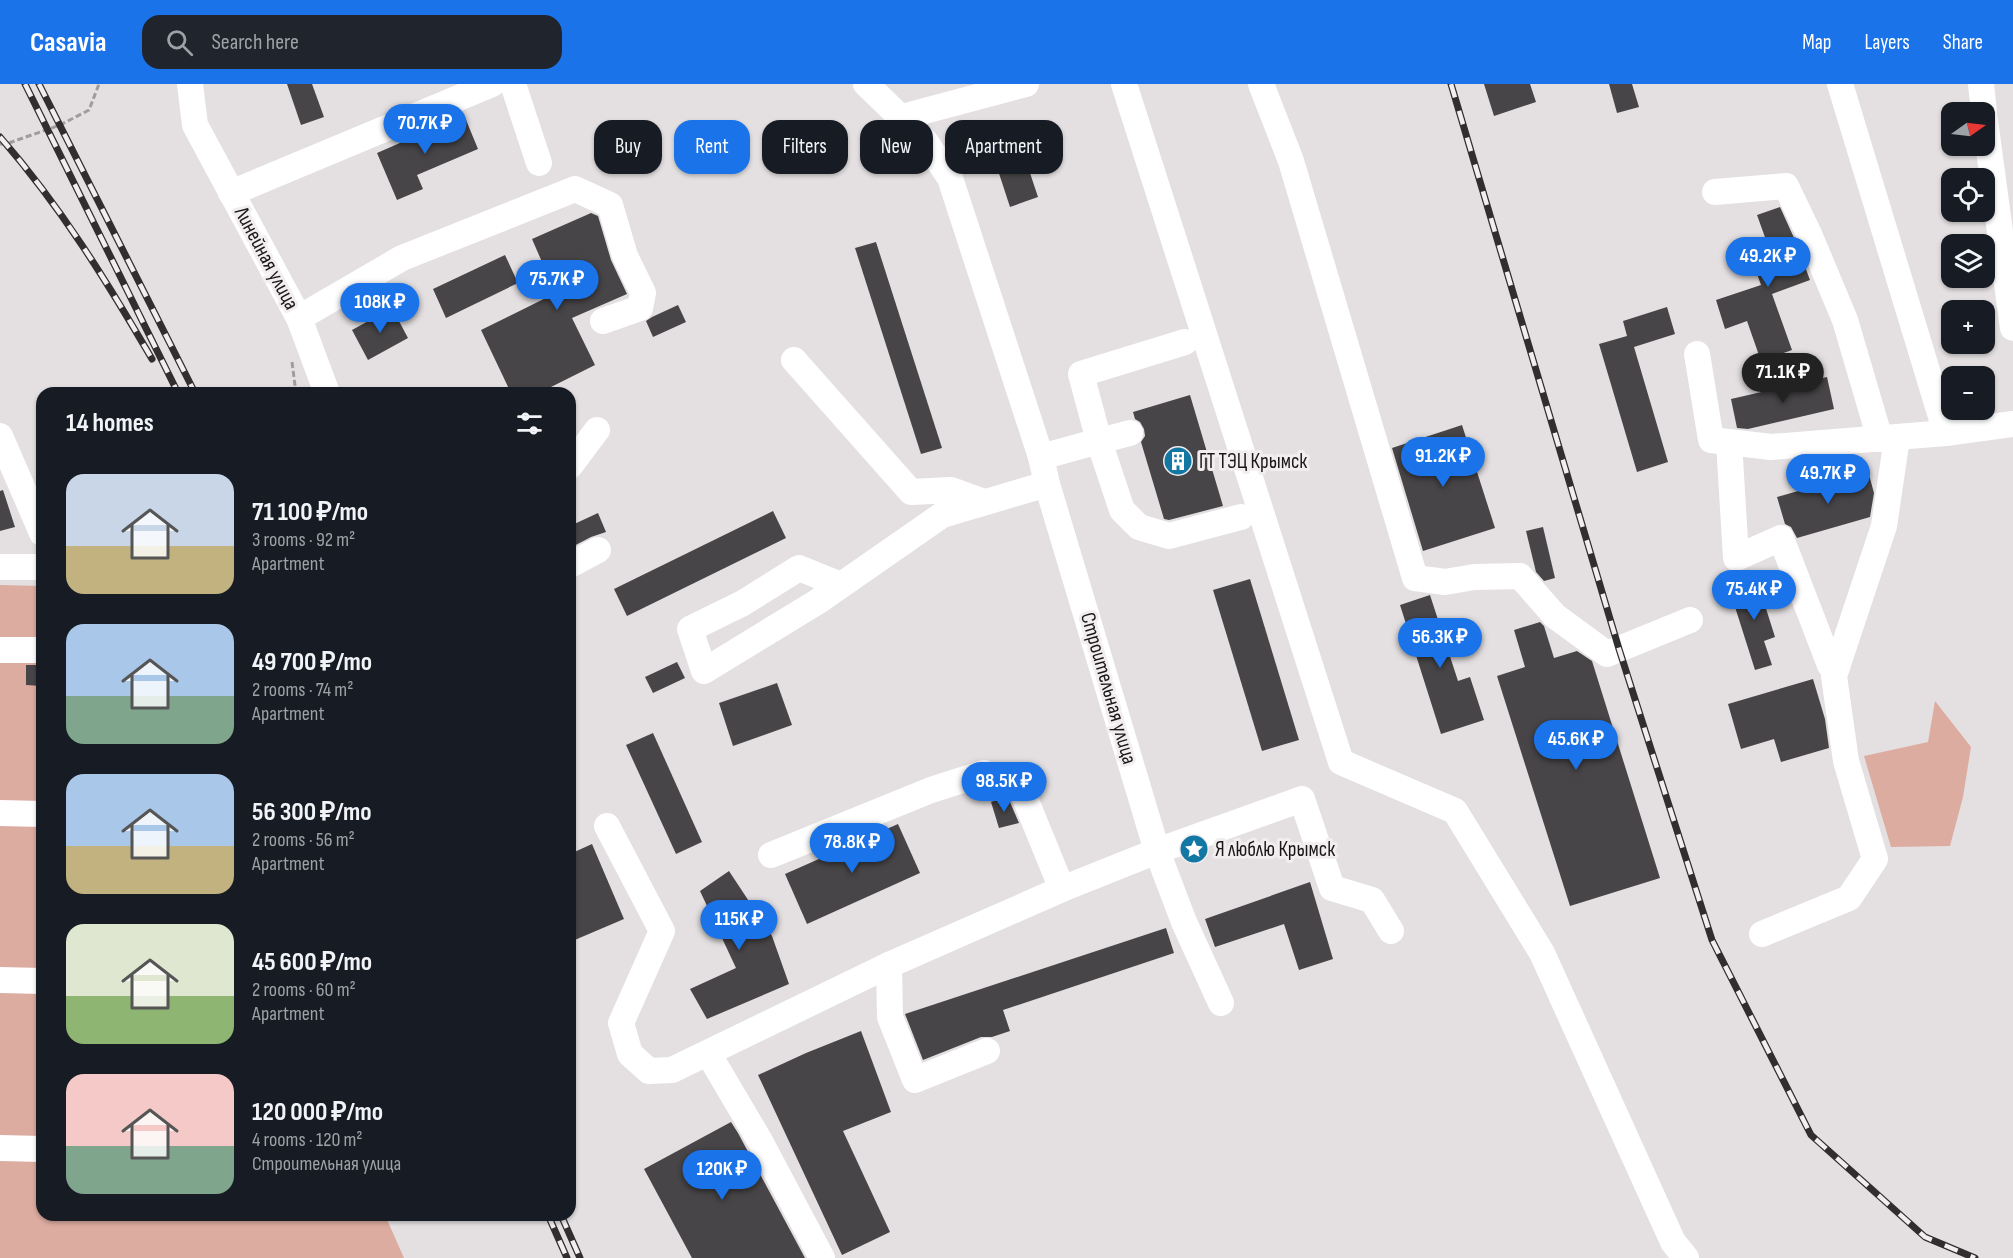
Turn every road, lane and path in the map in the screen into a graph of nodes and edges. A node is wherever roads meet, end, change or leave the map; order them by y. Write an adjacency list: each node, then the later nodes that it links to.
1 (99, 84): 13 (path)
2 (190, 84): 17 (street, Линейная улица)
3 (492, 84): 17 (street)
4 (513, 84): 15 (street)
5 (866, 84): 12 (street, Строительная улица)
6 (1026, 84): 12 (street)
7 (1124, 84): 65 (street)
8 (1262, 84): 44 (street)
9 (1840, 84): 28 (street)
10 (1981, 84): 11 (street)
11 (1983, 102)
12 (902, 117): 33 (street, Строительная улица)
13 (0, 144)
14 (1990, 156): 20 (street)
15 (539, 163)
16 (1715, 192): 30 (street)
17 (231, 193): 18 (street, Линейная улица)
18 (299, 318): 19 (street, Линейная улица); 24 (street)
19 (603, 321)
20 (2013, 328)
21 (1185, 342): 31 (street)
22 (1697, 354): 32 (street)
23 (794, 360): 36 (street)
24 (325, 387)
25 (2013, 424): 28 (street)
26 (597, 430): 34 (street)
27 (1130, 433): 31 (street)
28 (1946, 433): 30 (street)
29 (0, 436): 38 (street)
30 (1888, 438): 32 (street); 47 (street)
31 (1099, 441): 33 (street); 37 (street)
32 (1729, 442): 47 (street)
33 (1041, 457): 35 (street, Строительная улица)
34 (576, 458)
35 (1047, 484): 36 (street); 51 (street, Строительная улица)
36 (984, 502): 43 (street)
37 (1241, 517)
38 (36, 519)
39 (598, 550): 40 (street)
40 (576, 562)
41 (0, 567): 42 (street)
42 (36, 567)
43 (842, 585): 43 (street)
44 (1690, 620)
45 (0, 650): 46 (street)
46 (36, 650)
47 (1838, 667): 55 (street)
48 (0, 813): 49 (street)
49 (36, 814)
50 (606, 826): 61 (street)
51 (1157, 851): 53 (street); 54 (street); 59 (street, Строительная улица)
52 (771, 855): 53 (street)
53 (1062, 890): 56 (street)
54 (1391, 931)
55 (1762, 934)
56 (889, 965): 60 (street); 61 (street)
57 (0, 980): 58 (street)
58 (36, 981)
59 (1221, 1003)
60 (987, 1051)
61 (708, 1053): 64 (street)
62 (0, 1148): 63 (street)
63 (36, 1149)
64 (822, 1258)
65 (1686, 1258)

